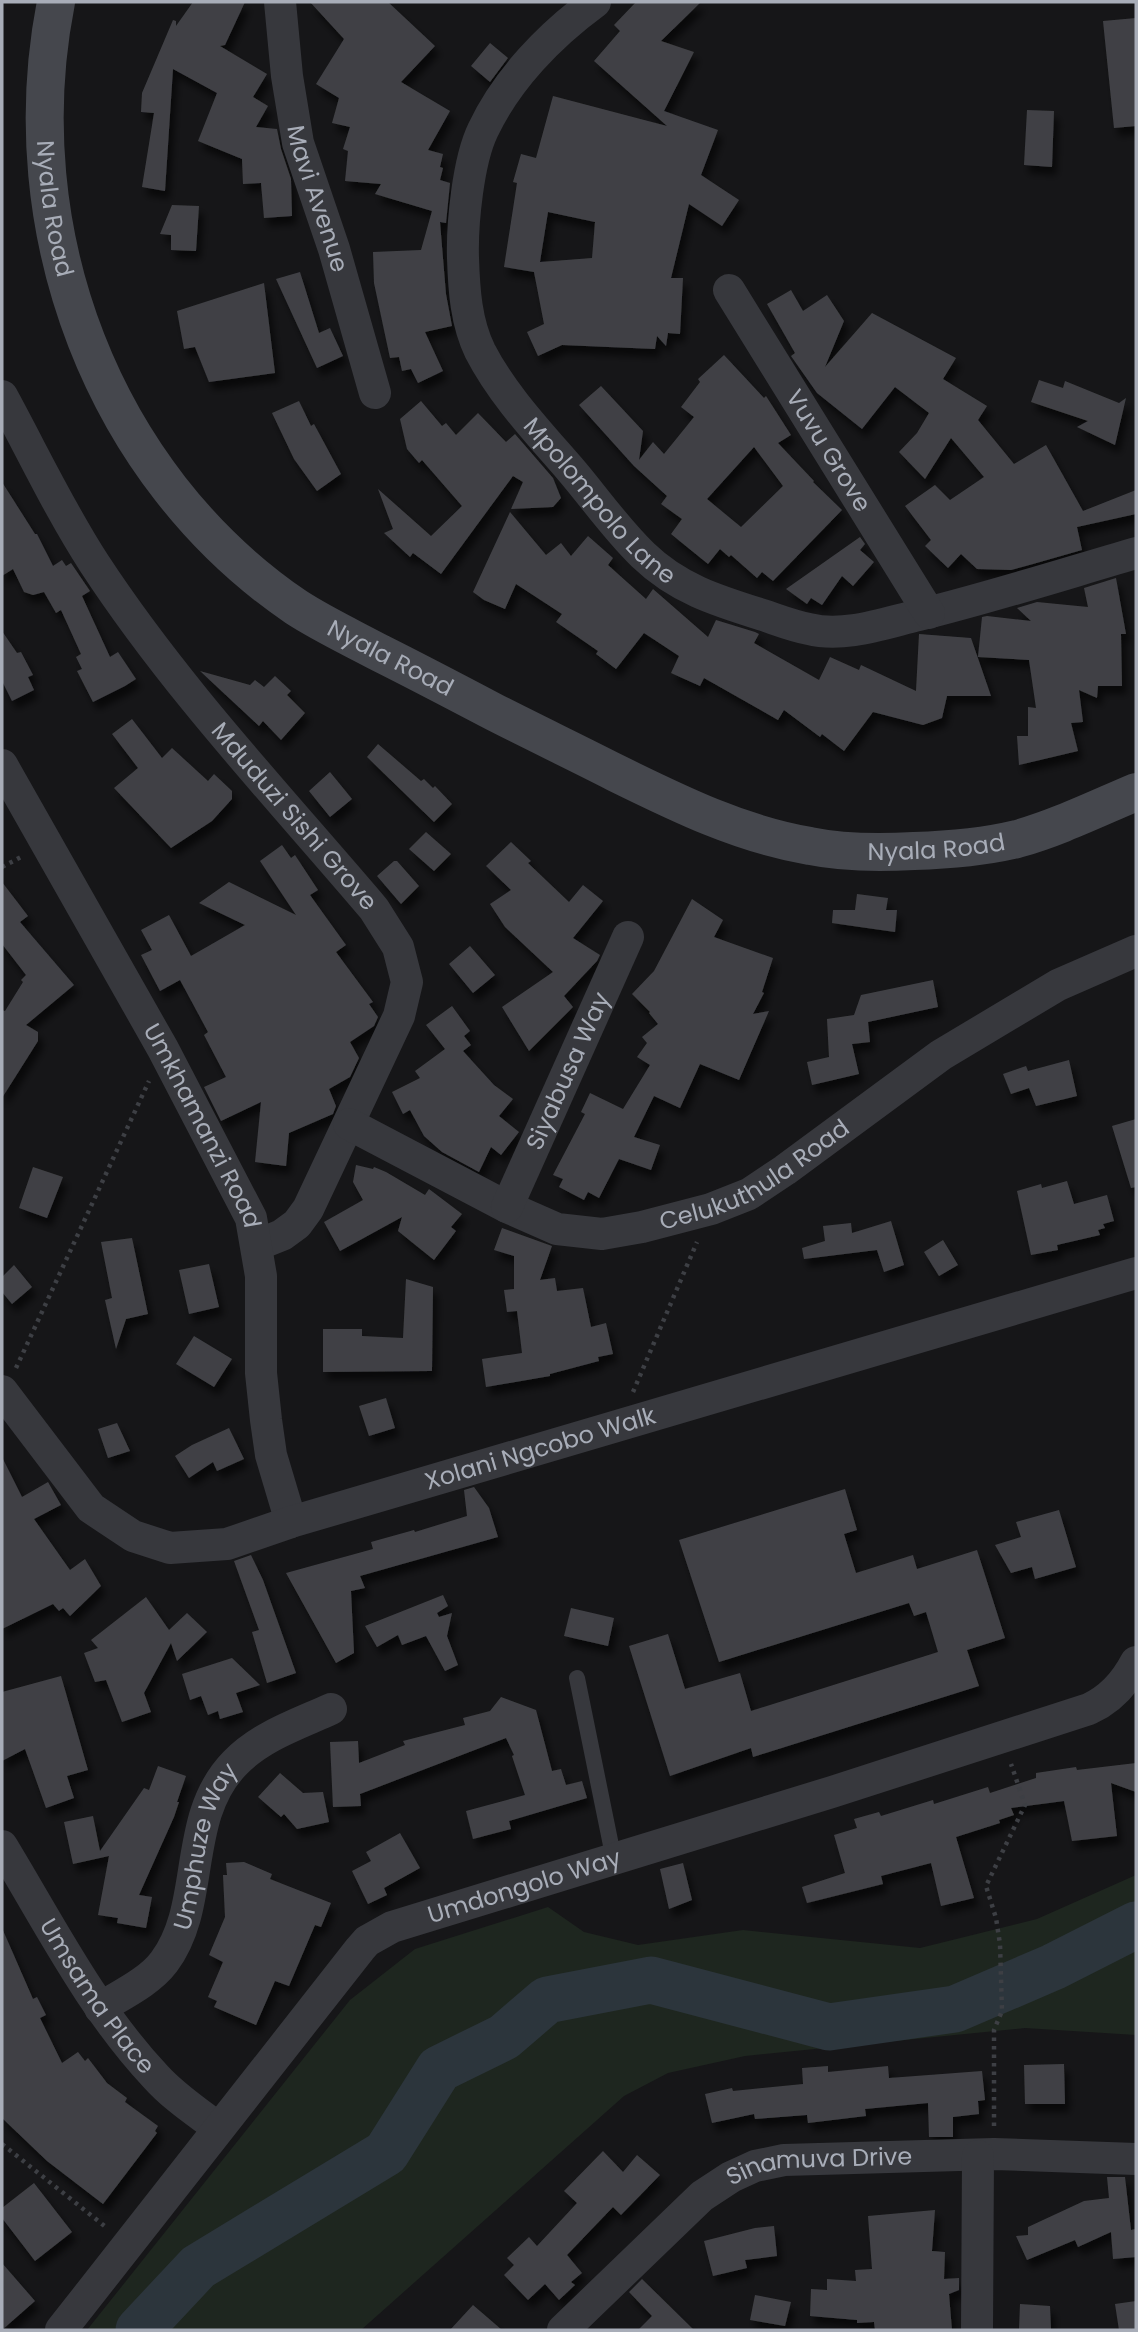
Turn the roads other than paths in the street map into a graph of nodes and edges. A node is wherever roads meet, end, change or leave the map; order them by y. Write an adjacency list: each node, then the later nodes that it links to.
1 (56, 2): 10 (street, Nyala Road)
2 (280, 2): 5 (street, Mavi Avenue)
3 (595, 2): 8 (street, Mpolompolo Lane)
4 (729, 290): 8 (street, Vuvu Grove)
5 (375, 393)
6 (2, 396): 13 (street, Mduduzi Sishi Grove)
7 (1136, 553): 8 (street, Mpolompolo Lane)
8 (929, 613)
9 (2, 765): 15 (street, Umkhamanzi Road)
10 (1136, 792)
11 (628, 937): 14 (street, Siyabusa Way)
12 (1136, 950): 14 (street, Celukuthula Road)
13 (349, 1124): 14 (street, Celukuthula Road); 15 (street, Mduduzi Sishi Grove)
14 (508, 1207)
15 (257, 1245): 18 (street, Umkhamanzi Road)
16 (1136, 1273): 18 (street, Xolani Ngcobo Walk)
17 (3, 1393): 18 (street, Xolani Ngcobo Walk)
18 (291, 1522)
19 (1136, 1662): 23 (street, Umdongolo Way)
20 (577, 1678): 23 (lane)
21 (331, 1709): 24 (street, Umphuze Way)
22 (2, 1846): 24 (street, Umsama Place)
23 (614, 1860): 25 (street, Umdongolo Way)
24 (100, 2008): 25 (street, Umsama Place)
25 (218, 2128): 28 (street, Umdongolo Way)
26 (986, 2155): 27 (street, Sinamuva Drive); 29 (street, Sinamuva Drive); 30 (street)
27 (1136, 2159)
28 (61, 2330)
29 (563, 2330)
30 (977, 2330)

